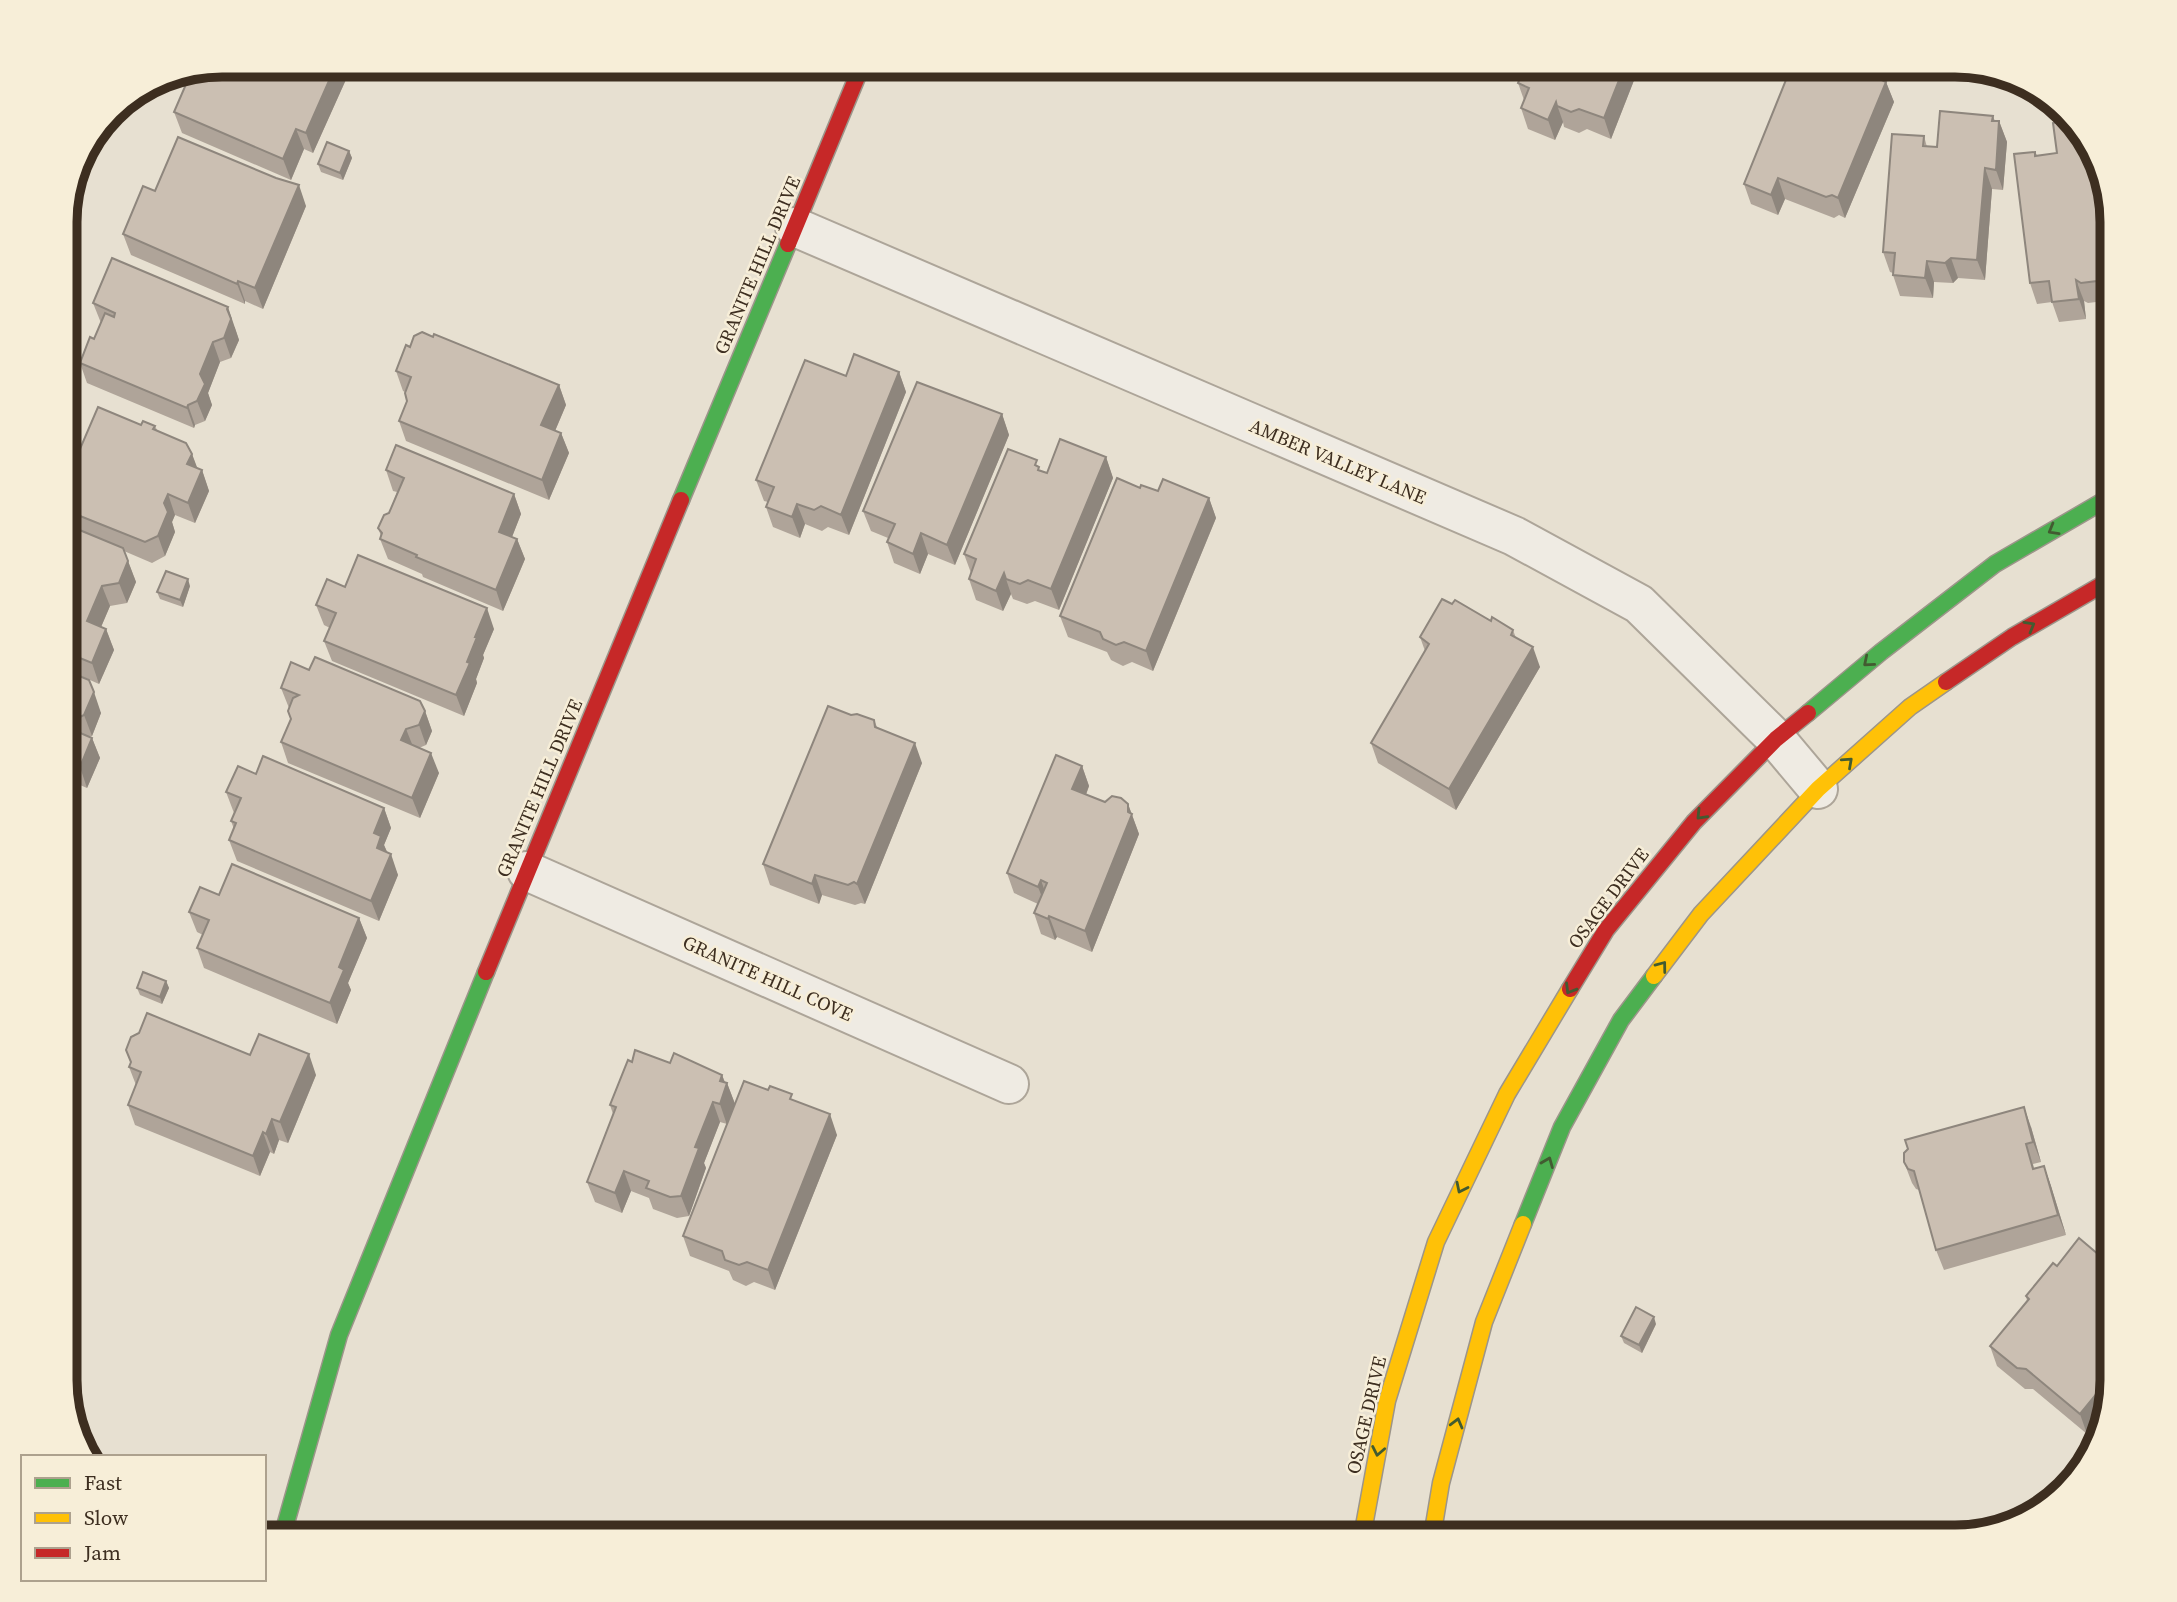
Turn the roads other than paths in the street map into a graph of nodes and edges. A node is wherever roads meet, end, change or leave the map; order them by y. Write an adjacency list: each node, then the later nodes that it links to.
1 (857, 77): 2 (street, GRANITE HILL DRIVE)
2 (795, 227): 5 (street, AMBER VALLEY LANE); 7 (street, GRANITE HILL DRIVE)
3 (2100, 503): 5 (street, OSAGE DRIVE, one-way to 5)
4 (2100, 586): 6 (street, one-way to 4)
5 (1776, 739): 6 (street, AMBER VALLEY LANE); 10 (street, OSAGE DRIVE, one-way to 10)
6 (1818, 789): 11 (street, one-way to 6)
7 (527, 871): 8 (street, GRANITE HILL COVE); 9 (street, GRANITE HILL DRIVE)
8 (1009, 1084)
9 (285, 1525)
10 (1364, 1525)
11 (1434, 1525)

